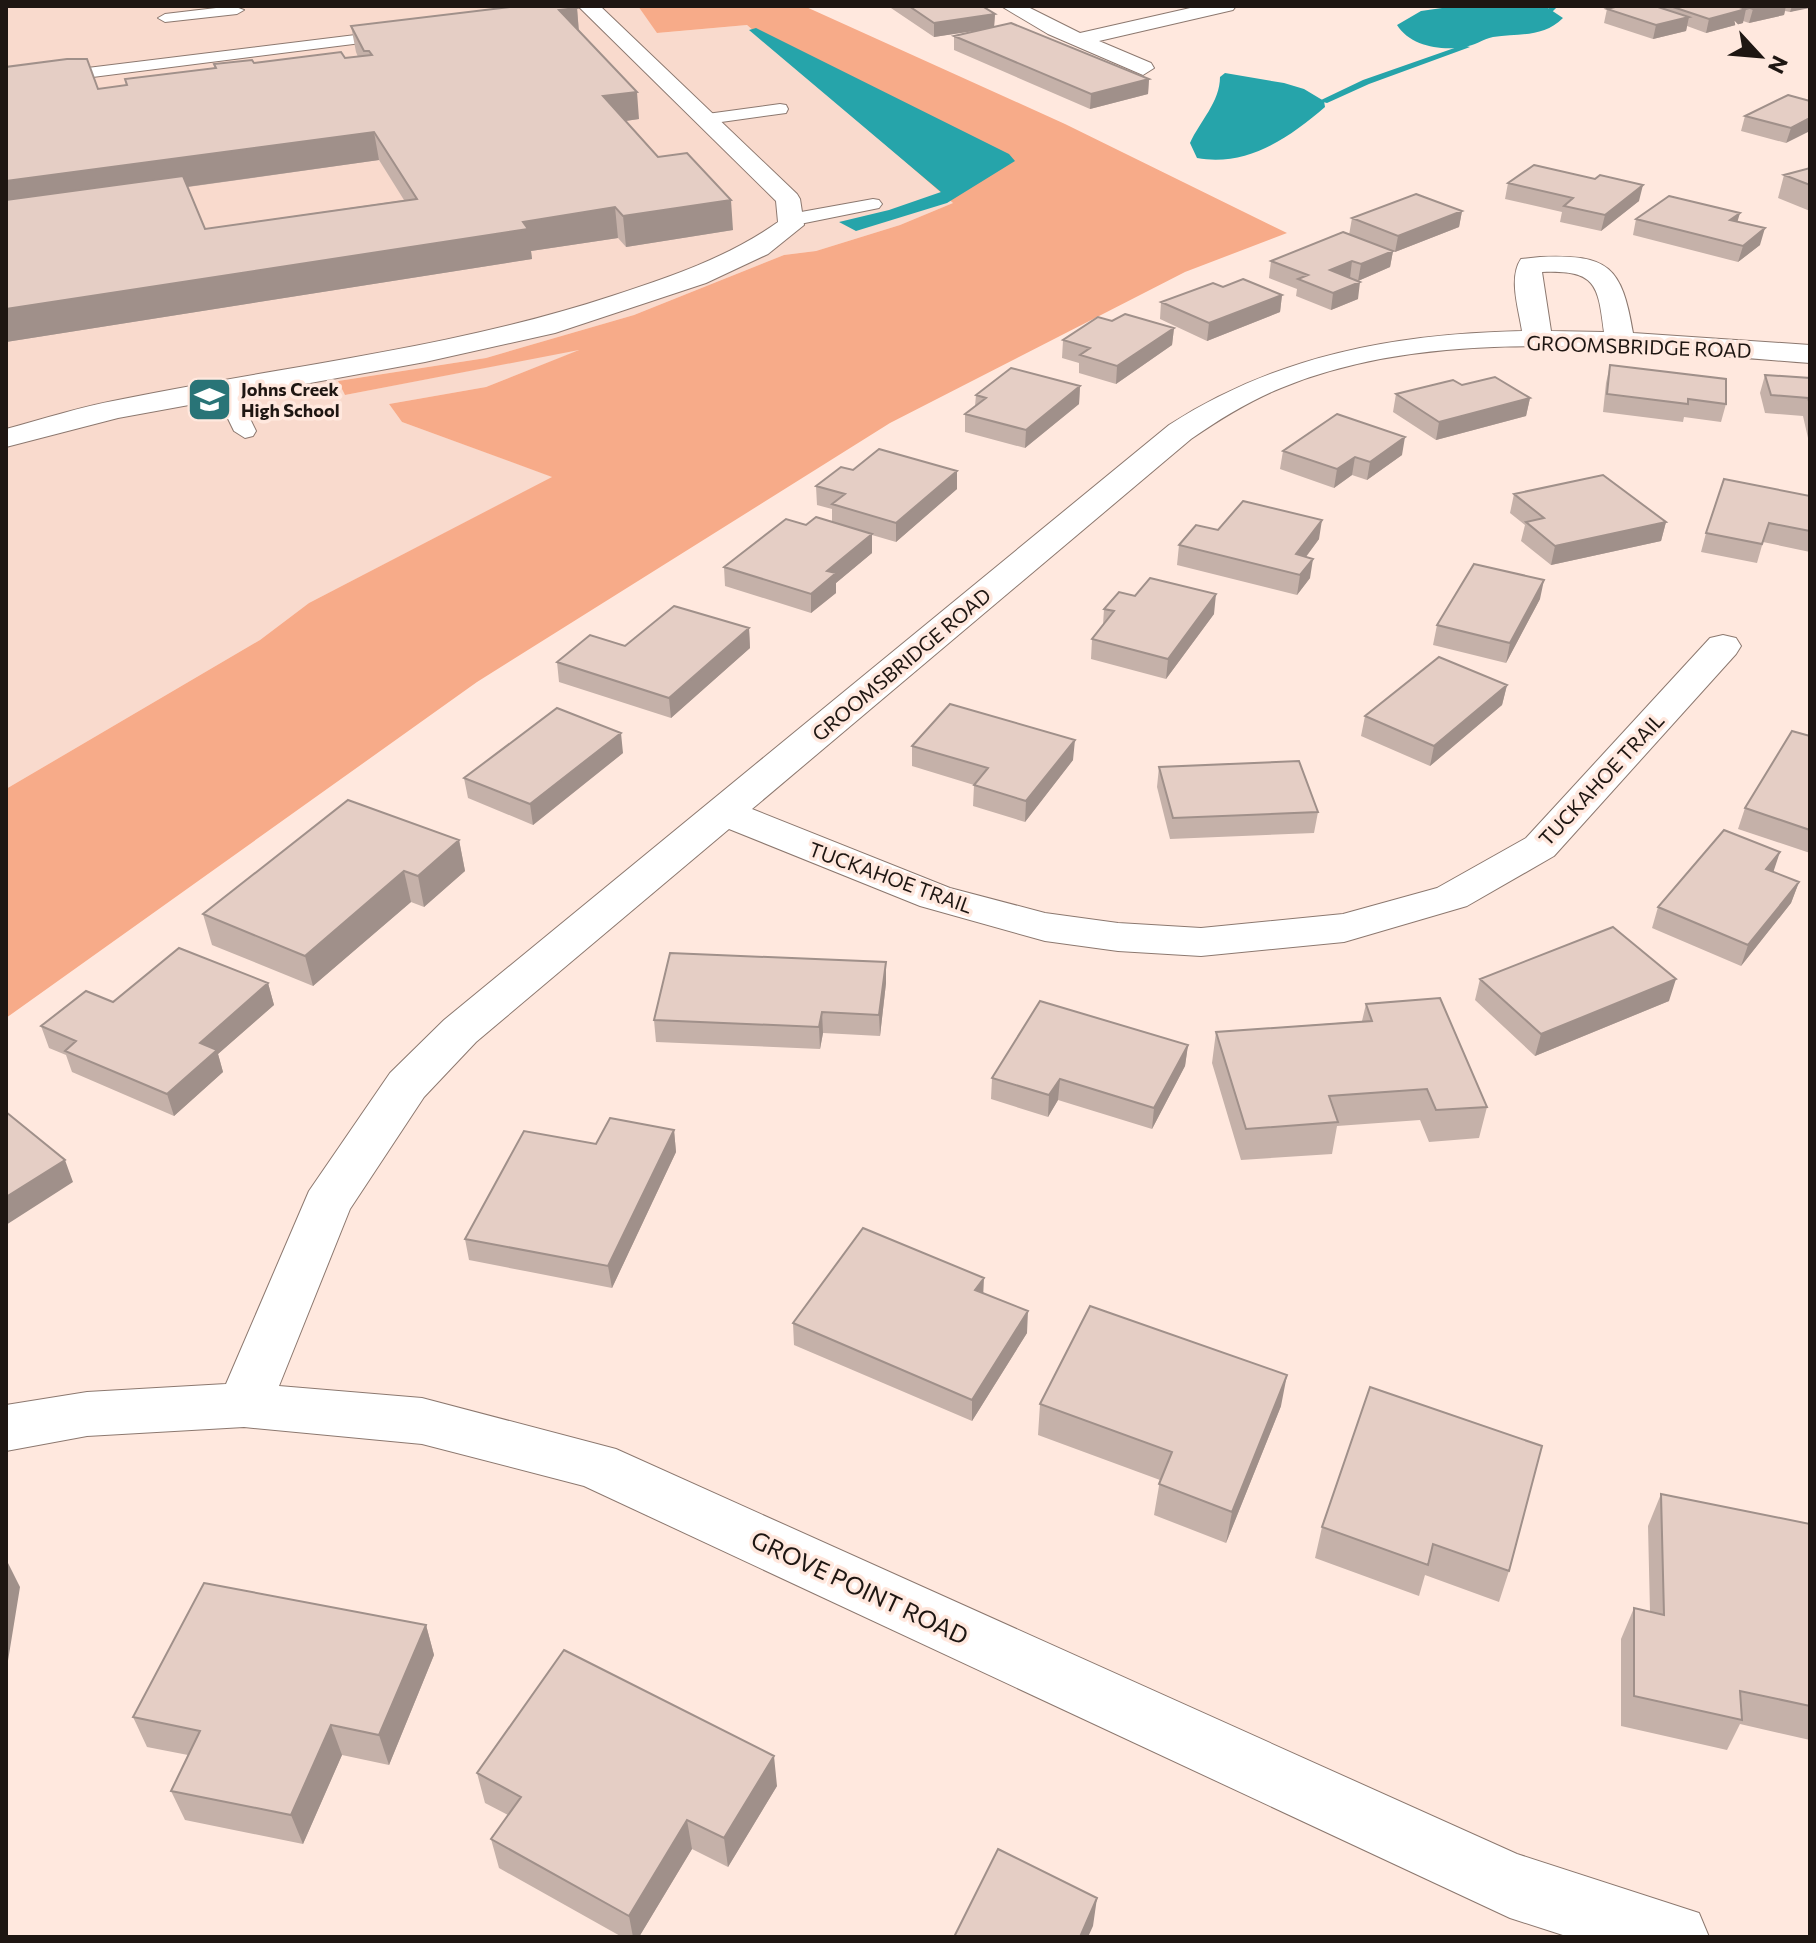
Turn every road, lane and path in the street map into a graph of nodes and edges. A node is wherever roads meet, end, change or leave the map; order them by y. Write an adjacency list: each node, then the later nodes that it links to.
1 (1157, 6): 7 (street)
2 (1226, 6): 7 (street)
3 (237, 10): 8 (lane)
4 (588, 10): 14 (street)
5 (1018, 10): 6 (street); 10 (street)
6 (1055, 11)
7 (1180, 16): 10 (street)
8 (165, 18)
9 (407, 34): 12 (lane)
10 (1077, 40): 11 (street)
11 (1143, 68)
12 (6, 83)
13 (780, 109): 14 (lane)
14 (707, 119): 16 (street)
15 (873, 204): 16 (lane)
16 (790, 220): 20 (street)
17 (1538, 340): 18 (street, GROOMSBRIDGE ROAD); 18 (street); 24 (street, GROOMSBRIDGE ROAD)
18 (1620, 342): 19 (street, GROOMSBRIDGE ROAD)
19 (1810, 354)
20 (224, 388): 21 (lane); 22 (street)
21 (245, 431)
22 (6, 438)
23 (1723, 646): 24 (street, TUCKAHOE TRAIL)
24 (723, 812): 25 (street, GROOMSBRIDGE ROAD)
25 (244, 1405): 26 (street, GROVE POINT ROAD); 27 (street, GROVE POINT ROAD)
26 (6, 1428)
27 (1675, 1937)

